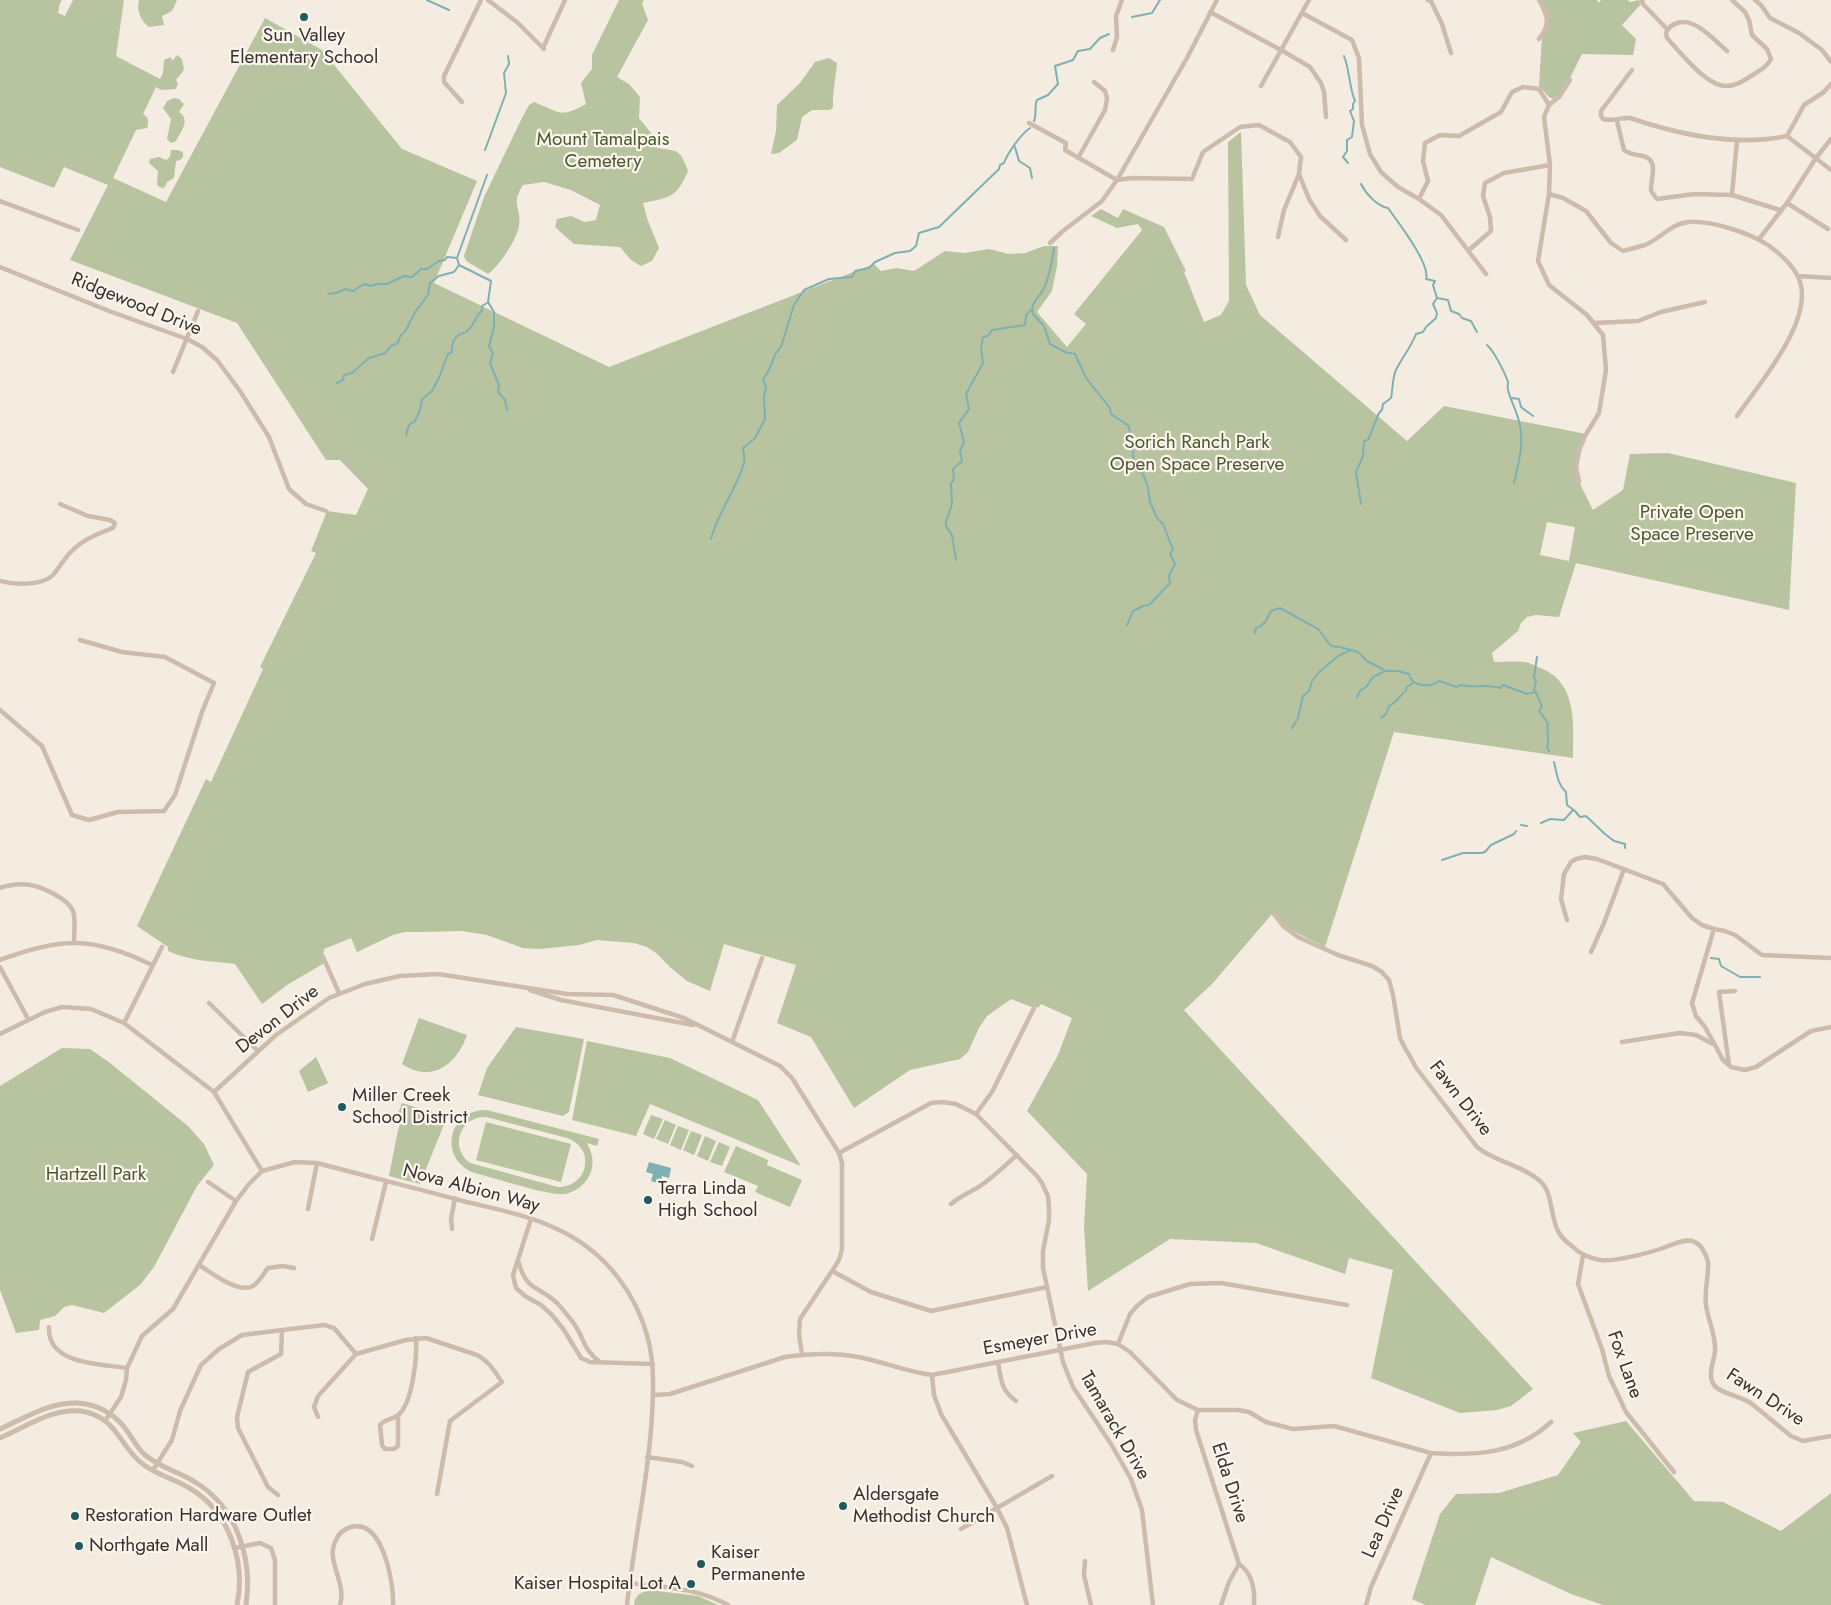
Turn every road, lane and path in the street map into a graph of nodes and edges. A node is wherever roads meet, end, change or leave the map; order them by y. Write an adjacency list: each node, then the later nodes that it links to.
1 (481, 0): 26 (street)
2 (488, 0): 3 (street)
3 (565, 0)
4 (1122, 0): 16 (street)
5 (1217, 0): 12 (street)
6 (1309, 0): 13 (street)
7 (1428, 0): 19 (street)
8 (1539, 0): 15 (street)
9 (1642, 0): 14 (street)
10 (1732, 0): 14 (street)
11 (1755, 0): 20 (street)
12 (1210, 12): 17 (street); 39 (street)
13 (1302, 13): 17 (street); 42 (street)
14 (1667, 29): 18 (street)
15 (1539, 39)
16 (1113, 50)
17 (1281, 50): 25 (street); 28 (street)
18 (1727, 50)
19 (1451, 53)
20 (1831, 62)
21 (1632, 70): 29 (street)
22 (1570, 80): 27 (street)
23 (1094, 82): 34 (street)
24 (1831, 84): 31 (street)
25 (1262, 86)
26 (462, 102)
27 (1549, 105): 36 (street); 42 (street)
28 (1326, 118)
29 (1617, 121): 33 (street); 41 (street)
30 (1029, 123): 34 (street)
31 (1787, 136): 33 (street); 35 (street)
32 (1831, 139): 35 (street)
33 (1737, 140): 41 (street)
34 (1078, 158): 39 (street)
35 (1816, 158): 37 (street); 44 (street)
36 (1550, 165): 40 (street); 52 (street)
37 (1831, 170)
38 (1299, 174): 39 (street); 48 (street); 50 (street)
39 (1117, 180): 51 (street)
40 (1549, 194): 49 (street); 59 (street)
41 (1732, 195): 45 (street)
42 (1419, 199): 52 (street)
43 (0, 201): 47 (street)
44 (1787, 203): 45 (street); 46 (street)
45 (1780, 210): 49 (street)
46 (1828, 229)
47 (78, 230)
48 (1278, 237)
49 (1759, 239): 55 (street)
50 (1346, 240)
51 (1050, 243)
52 (1469, 250): 54 (street)
53 (0, 266): 60 (street, Ridgewood Drive)
54 (1486, 274)
55 (1798, 276): 56 (street); 62 (street)
56 (1831, 278)
57 (1705, 302): 59 (street)
58 (198, 311): 60 (street)
59 (1594, 323): 63 (street)
60 (187, 339): 61 (street); 65 (street, Ridgewood Drive)
61 (173, 372)
62 (1736, 416)
63 (1579, 482)
64 (60, 504): 66 (street)
65 (326, 512)
66 (0, 581)
67 (80, 640): 68 (street)
68 (0, 710)
69 (1624, 869): 72 (street); 73 (street); 76 (street)
70 (0, 888): 74 (street)
71 (1274, 914): 113 (street, Fawn Drive)
72 (1567, 920)
73 (1714, 929): 79 (street); 95 (street)
74 (74, 942): 80 (street); 81 (street)
75 (162, 947): 81 (street)
76 (1590, 952)
77 (323, 957): 85 (street)
78 (762, 958): 93 (street)
79 (1831, 958)
80 (0, 960)
81 (152, 965): 89 (street)
82 (0, 967): 88 (street)
83 (516, 986): 85 (street, Devon Drive); 90 (street, Devon Drive); 90 (street, Devon Drive)
84 (1735, 991): 97 (street)
85 (339, 993): 96 (street, Devon Drive)
86 (209, 1003): 96 (street)
87 (1034, 1008): 99 (street)
88 (28, 1019): 89 (street); 92 (street)
89 (124, 1022): 98 (street)
90 (702, 1027): 93 (street, Devon Drive)
91 (1831, 1027): 97 (street)
92 (0, 1034)
93 (732, 1042): 100 (street, Devon Drive)
94 (1622, 1042): 95 (street)
95 (1715, 1045): 97 (street)
96 (258, 1051): 98 (street, Devon Drive)
97 (1730, 1066)
98 (214, 1092): 103 (street)
99 (976, 1114): 100 (street, Tamarack Drive); 101 (street, Tamarack Drive)
100 (839, 1153): 117 (street, Devon Drive)
101 (1017, 1155): 108 (street); 118 (street, Tamarack Drive)
102 (317, 1163): 103 (street, Nova Albion Way); 105 (street, Nova Albion Way); 109 (street)
103 (262, 1171): 107 (street)
104 (208, 1182): 107 (street)
105 (386, 1182): 106 (street, Nova Albion Way); 112 (street)
106 (455, 1198): 110 (street, Nova Albion Way); 111 (street)
107 (236, 1201): 115 (street)
108 (951, 1204)
109 (308, 1209)
110 (530, 1218): 114 (street); 129 (street, Nova Albion Way)
111 (452, 1229)
112 (372, 1239)
113 (1582, 1255): 141 (street, Fawn Drive); 148 (street, Fox Lane)
114 (519, 1261): 128 (street); 128 (street)
115 (199, 1265): 116 (street); 130 (street)
116 (294, 1268)
117 (832, 1272): 118 (street); 126 (street, Devon Drive)
118 (1047, 1287): 124 (street, Tamarack Drive)
119 (1347, 1305): 123 (street)
120 (49, 1326): 130 (street)
121 (282, 1331): 125 (street); 145 (street); 151 (street)
122 (416, 1338): 125 (street); 136 (street); 150 (street)
123 (1118, 1344): 124 (street, Esmeyer Drive); 134 (street, Esmeyer Drive)
124 (1060, 1350): 127 (street, Esmeyer Drive); 168 (street, Tamarack Drive)
125 (356, 1354): 137 (street)
126 (802, 1354): 131 (street, Esmeyer Drive); 132 (street, Esmeyer Drive)
127 (998, 1362): 131 (street, Esmeyer Drive); 133 (street)
128 (601, 1363): 129 (street)
129 (653, 1364): 132 (street, Nova Albion Way)
130 (127, 1368): 135 (street)
131 (932, 1375): 152 (street)
132 (653, 1395): 144 (street, Nova Albion Way)
133 (1016, 1401)
134 (1198, 1410): 143 (street, Esmeyer Drive); 157 (street, Elda Drive)
135 (110, 1414): 138 (street); 140 (street); 145 (street)
136 (398, 1416): 136 (street)
137 (318, 1417)
138 (105, 1421): 142 (street); 147 (street)
139 (1551, 1422): 143 (street, Esmeyer Drive)
140 (0, 1429)
141 (1831, 1436)
142 (0, 1438)
143 (1431, 1454): 171 (street, Lea Drive)
144 (648, 1457): 146 (street); 158 (street, Nova Albion Way)
145 (156, 1463): 147 (street); 154 (street)
146 (692, 1466)
147 (152, 1470): 155 (street)
148 (1674, 1472)
149 (1052, 1476): 152 (street)
150 (437, 1494)
151 (278, 1495)
152 (997, 1508): 153 (street); 166 (street)
153 (960, 1529)
154 (243, 1545): 155 (street); 160 (street); 161 (street)
155 (235, 1548): 159 (street)
156 (1085, 1561): 167 (street)
157 (1239, 1564): 169 (street); 170 (street, Elda Drive)
158 (629, 1583): 164 (street, Nova Albion Way); 165 (street)
159 (237, 1605)
160 (246, 1605)
161 (275, 1605)
162 (340, 1605): 163 (street)
163 (393, 1605)
164 (627, 1605)
165 (728, 1605)
166 (1027, 1605)
167 (1091, 1605)
168 (1152, 1605)
169 (1221, 1605)
170 (1254, 1605)
171 (1366, 1605)

